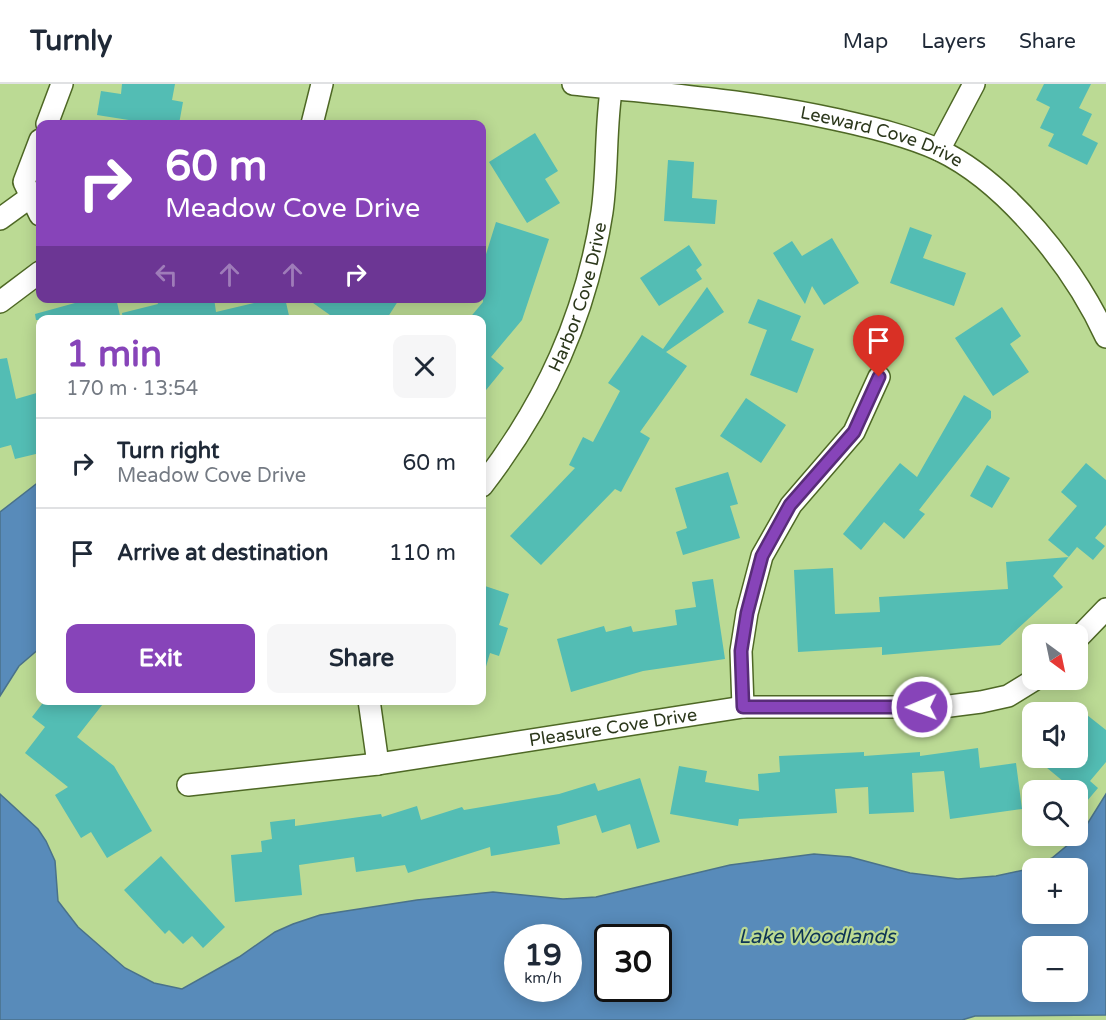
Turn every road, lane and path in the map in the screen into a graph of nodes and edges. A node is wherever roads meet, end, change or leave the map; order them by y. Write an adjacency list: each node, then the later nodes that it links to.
1 (63, 84): 6 (street)
2 (322, 84): 7 (street)
3 (573, 84): 5 (street, Leeward Cove Drive)
4 (974, 84): 9 (street)
5 (612, 86): 9 (street, Leeward Cove Drive); 16 (street, Harbor Cove Drive)
6 (49, 120)
7 (313, 120)
8 (36, 150): 10 (street)
9 (939, 150): 14 (street, Leeward Cove Drive)
10 (35, 207): 11 (street)
11 (0, 219)
12 (36, 275): 13 (street)
13 (0, 302)
14 (1106, 337)
15 (879, 377): 21 (street)
16 (486, 480)
17 (1106, 609): 18 (street)
18 (1088, 628)
19 (1022, 687): 21 (street, Pleasure Cove Drive)
20 (370, 705): 22 (street)
21 (743, 707): 22 (street, Pleasure Cove Drive)
22 (378, 764): 23 (street, Pleasure Cove Drive)
23 (188, 785)

